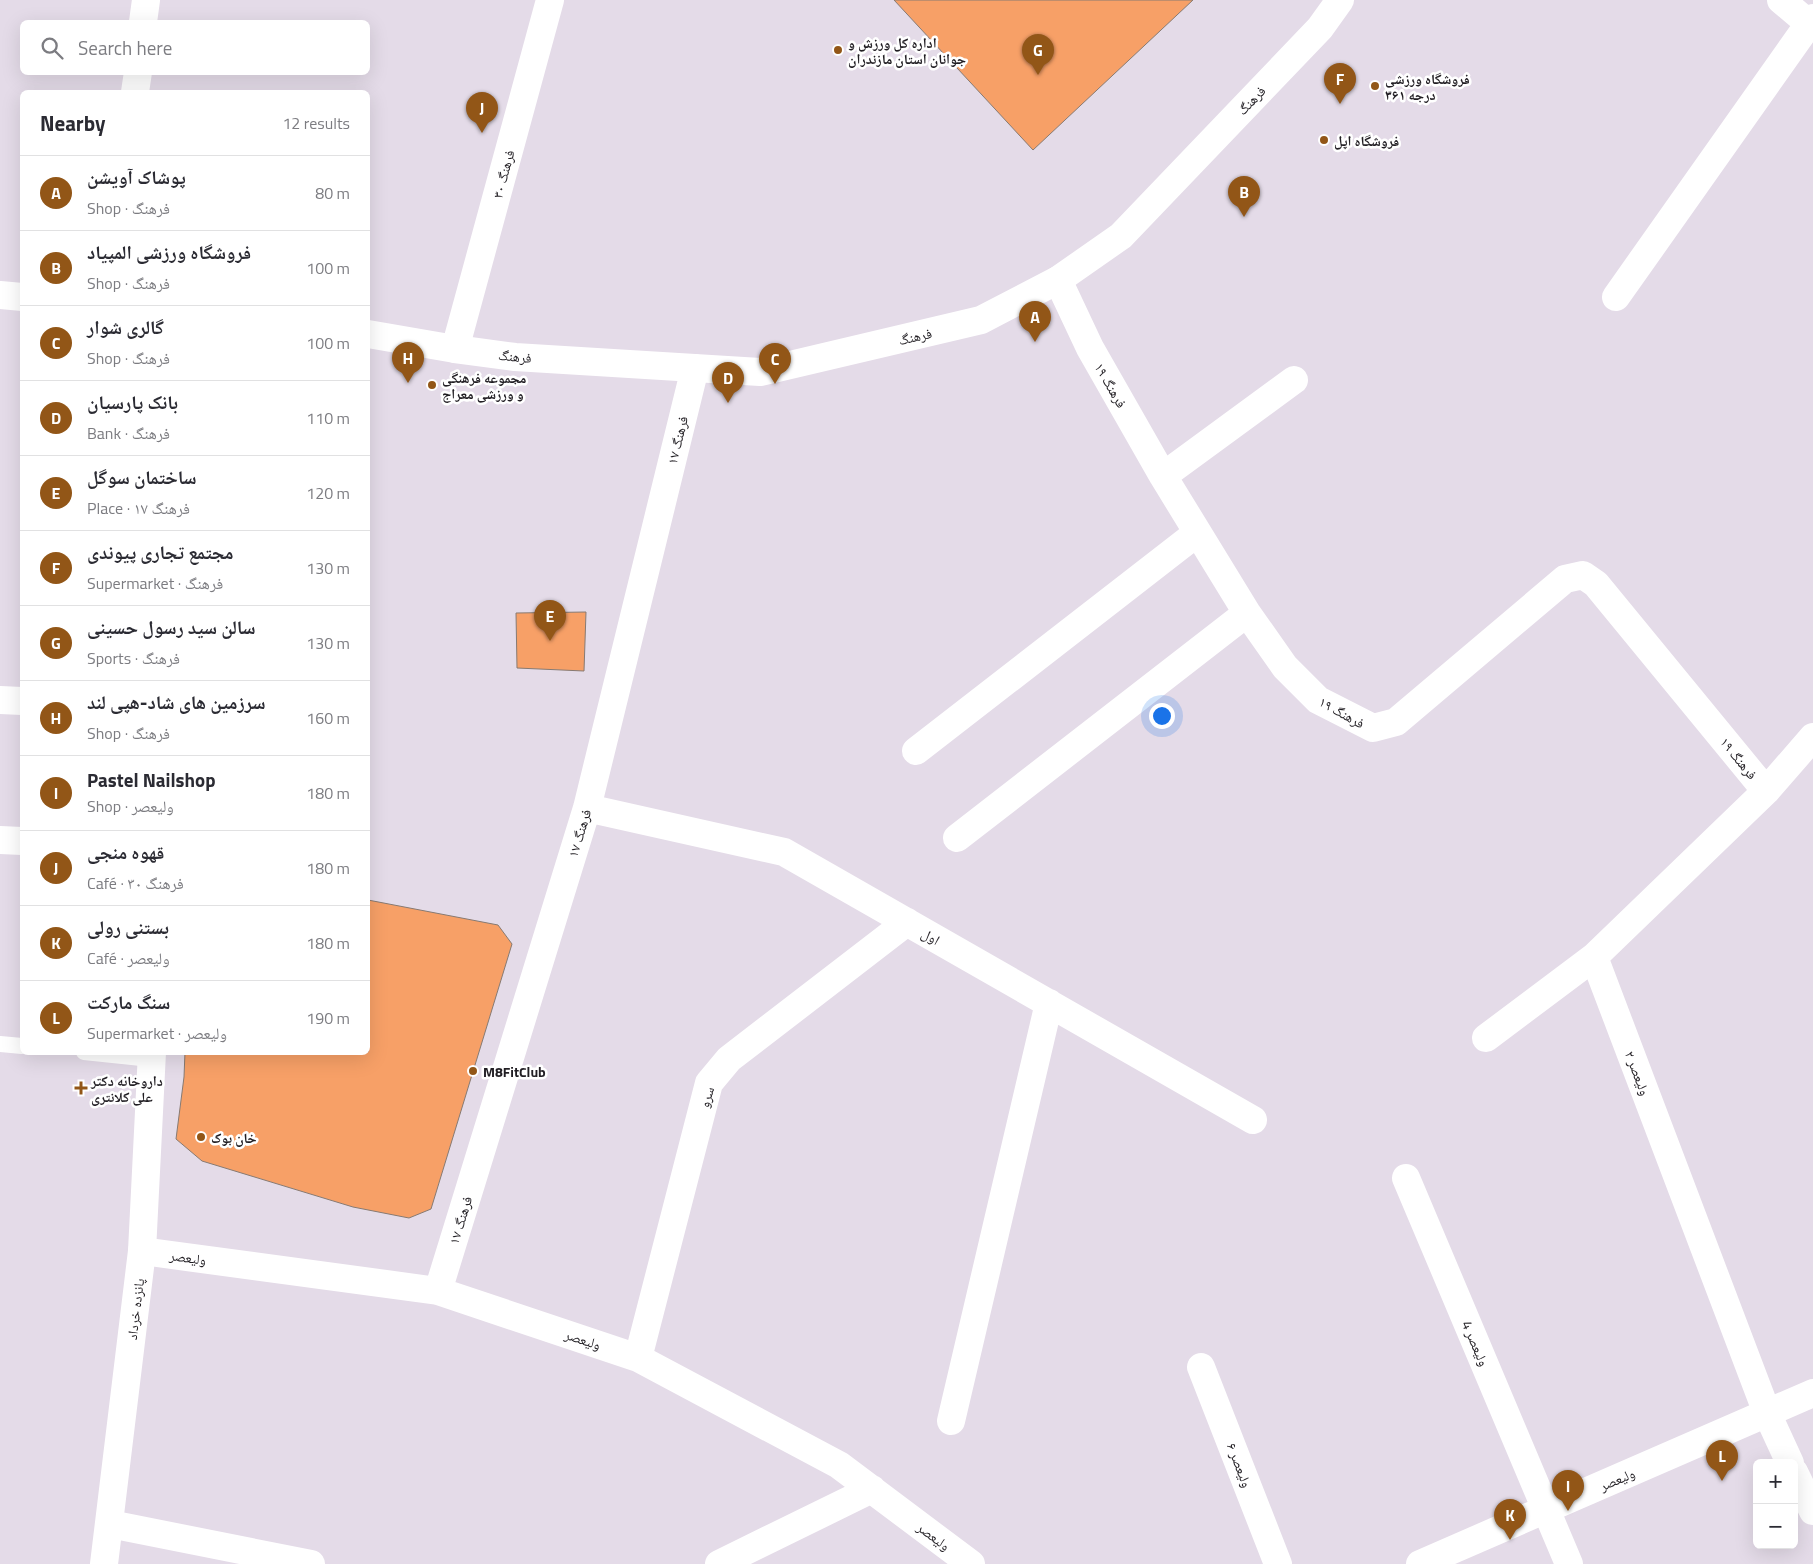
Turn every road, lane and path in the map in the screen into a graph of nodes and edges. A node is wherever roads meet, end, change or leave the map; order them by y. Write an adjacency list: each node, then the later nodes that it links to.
1 (146, 0): 5 (street)
2 (550, 0): 14 (street, فرهنگ ۳۰)
3 (1340, 0): 9 (street, فرهنگ)
4 (1781, 0): 6 (street)
5 (143, 20)
6 (1812, 23): 12 (street)
7 (138, 75): 8 (street)
8 (136, 90)
9 (1058, 280): 15 (street, فرهنگ); 17 (street, فرهنگ ۱۹)
10 (0, 295): 11 (street)
11 (20, 297)
12 (1616, 297)
13 (370, 334): 14 (street, فرهنگ)
14 (455, 349): 15 (street, فرهنگ)
15 (695, 368): 25 (street, فرهنگ ۱۷)
16 (1294, 380): 17 (street)
17 (1163, 476): 18 (street, فرهنگ ۱۹)
18 (1197, 533): 19 (street, فرهنگ ۱۹); 23 (street)
19 (1247, 613): 24 (street, فرهنگ ۱۹); 26 (street)
20 (0, 700): 21 (street)
21 (20, 701)
22 (1813, 737): 24 (street)
23 (916, 751)
24 (1766, 791): 30 (street)
25 (587, 808): 29 (street, اول); 40 (street, فرهنگ ۱۷)
26 (957, 838)
27 (0, 840): 28 (street)
28 (20, 842)
29 (907, 922): 31 (street, اول); 41 (street, سرو)
30 (1594, 956): 32 (street); 44 (street, ولیعصر ٢)
31 (1049, 1003): 37 (street, اول); 45 (street)
32 (1486, 1038)
33 (0, 1044): 34 (lane)
34 (20, 1046)
35 (134, 1055): 36 (lane)
36 (151, 1056): 39 (street, پانزده خرداد)
37 (1253, 1120)
38 (1406, 1178): 49 (street, ولیعصر 4)
39 (142, 1251): 40 (street, ولیعصر); 51 (street, پانزده خرداد)
40 (438, 1291): 41 (street, ولیعصر)
41 (638, 1358): 48 (street, ولیعصر)
42 (1201, 1367): 56 (street, ولیعصر ۶)
43 (1813, 1393): 44 (street, ولیعصر)
44 (1767, 1414): 46 (street, ولیعصر ٢); 49 (street, ولیعصر)
45 (951, 1421)
46 (1788, 1459)
47 (1798, 1480): 50 (street)
48 (872, 1489): 54 (street); 55 (street, ولیعصر)
49 (1546, 1509): 57 (street, ولیعصر); 58 (street, ولیعصر 4)
50 (1813, 1511)
51 (110, 1524): 52 (street, پانزده خرداد); 53 (street)
52 (104, 1564)
53 (311, 1564)
54 (719, 1564)
55 (971, 1564)
56 (1278, 1564)
57 (1420, 1564)
58 (1569, 1564)

